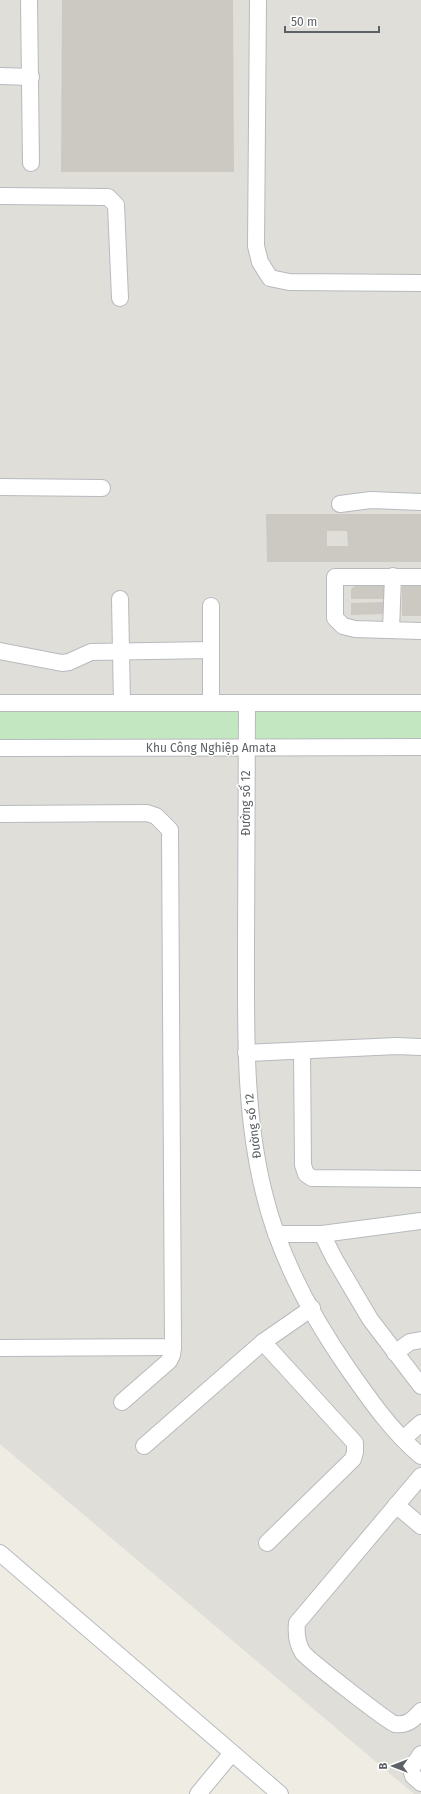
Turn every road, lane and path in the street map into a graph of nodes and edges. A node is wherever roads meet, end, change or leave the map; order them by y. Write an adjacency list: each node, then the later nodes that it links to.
1 (29, 0): 4 (street)
2 (258, 0): 7 (street)
3 (0, 76): 4 (street)
4 (31, 77): 5 (street)
5 (30, 163)
6 (0, 196): 8 (street)
7 (421, 283)
8 (120, 298)
9 (0, 487): 10 (street)
10 (102, 488)
11 (421, 502): 12 (street)
12 (340, 504)
13 (393, 576): 14 (street); 17 (street); 17 (street)
14 (421, 576)
15 (120, 599): 19 (street)
16 (211, 606): 20 (street)
17 (391, 630): 18 (street)
18 (421, 631)
19 (121, 650): 20 (street); 21 (street); 23 (street)
20 (212, 650): 24 (street)
21 (0, 652)
22 (0, 703): 23 (street)
23 (122, 703): 24 (street)
24 (211, 703): 25 (street)
25 (247, 703): 26 (street); 29 (street, Đường số 12)
26 (421, 703)
27 (421, 747): 29 (street, Khu Công Nghiệp Amata)
28 (0, 748): 29 (street, Khu Công Nghiệp Amata)
29 (246, 749): 33 (street, Đường số 12)
30 (0, 814): 41 (street)
31 (421, 1047): 32 (street)
32 (302, 1051): 33 (street); 34 (street)
33 (246, 1054): 36 (street, Đường số 12)
34 (421, 1179)
35 (420, 1221): 37 (street)
36 (276, 1234): 37 (street); 38 (street, Đường số 12)
37 (322, 1234): 43 (street)
38 (312, 1308): 40 (street); 47 (street, Đường số 12)
39 (421, 1340): 43 (street)
40 (263, 1342): 48 (street); 53 (street)
41 (173, 1347): 42 (street); 45 (street)
42 (0, 1348)
43 (395, 1353): 44 (street)
44 (421, 1386)
45 (122, 1402)
46 (421, 1423): 47 (street)
47 (403, 1439): 49 (street, Đường số 12)
48 (144, 1446)
49 (421, 1456)
50 (421, 1476): 51 (street)
51 (396, 1505): 52 (street); 55 (street)
52 (421, 1526)
53 (267, 1544)
54 (0, 1553): 56 (street)
55 (421, 1711)
56 (232, 1753): 59 (street); 60 (street)
57 (421, 1754): 58 (street)
58 (421, 1783)
59 (198, 1794)
60 (280, 1794)

